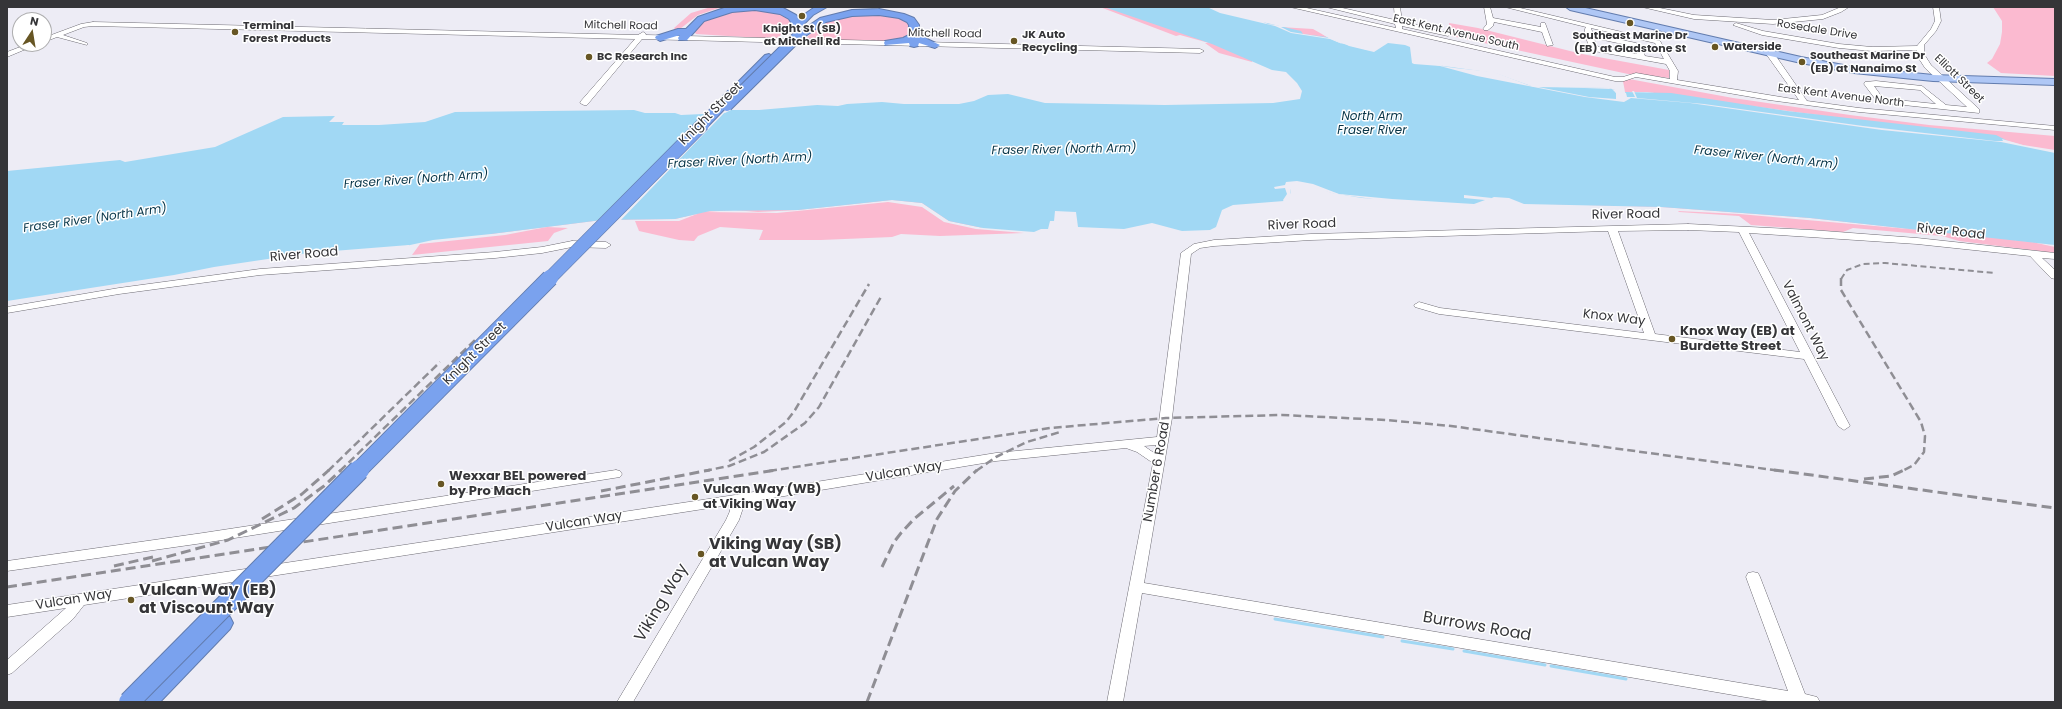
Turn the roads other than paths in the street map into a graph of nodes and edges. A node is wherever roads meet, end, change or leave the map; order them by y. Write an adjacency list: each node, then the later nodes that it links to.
1 (733, 7): 26 (highway)
2 (822, 7): 21 (highway, Knight Street)
3 (830, 7): 21 (highway, Knight Street)
4 (870, 7): 30 (highway)
5 (1293, 7): 18 (street, East Kent Avenue South)
6 (1329, 7): 18 (street)
7 (1397, 7): 18 (street)
8 (1486, 7): 16 (street)
9 (1508, 7): 19 (street)
10 (1570, 7): 15 (main road)
11 (1645, 7): 17 (street)
12 (1846, 7): 17 (street)
13 (1936, 7): 35 (street, Elliott Street)
14 (1541, 17): 22 (street)
15 (1615, 17): 19 (street); 37 (main road)
16 (1489, 19): 20 (street); 22 (street)
17 (1729, 20): 35 (street, Rosedale Drive)
18 (1398, 26): 23 (street); 41 (street, East Kent Avenue South)
19 (1603, 28): 39 (street)
20 (1486, 29)
21 (800, 30): 26 (highway); 30 (highway); 74 (highway, Knight Street, bridge); 75 (highway, Knight Street, bridge)
22 (1544, 30): 34 (street)
23 (1448, 34)
24 (56, 35): 25 (street, Mitchell Road); 27 (street, Mitchell Road); 32 (street)
25 (643, 35): 28 (street, Mitchell Road); 44 (street)
26 (682, 35): 28 (highway); 29 (highway)
27 (52, 37)
28 (660, 38)
29 (699, 39): 31 (street)
30 (916, 39): 31 (highway); 33 (highway)
31 (888, 43)
32 (85, 44)
33 (936, 45): 36 (street, Mitchell Road)
34 (1549, 45)
35 (1920, 50): 40 (street, Elliott Street)
36 (1200, 51)
37 (1768, 51): 40 (main road); 45 (street)
38 (1642, 58): 38 (street); 39 (street)
39 (1669, 62): 43 (street)
40 (1939, 76): 42 (main road); 47 (street, Elliott Street)
41 (1626, 78): 43 (street, East Kent Avenue North)
42 (2055, 81)
43 (1674, 82): 45 (street, East Kent Avenue North)
44 (584, 103)
45 (1805, 103): 48 (street, East Kent Avenue North)
46 (1944, 107): 46 (street); 47 (street)
47 (1974, 110): 48 (street, Elliott Street)
48 (1988, 123): 49 (street, East Kent Avenue North)
49 (2055, 128)
50 (1612, 228): 51 (street, River Road); 53 (street, River Road); 59 (street)
51 (1742, 229): 54 (street, River Road); 60 (street, Valmont Way)
52 (606, 245): 58 (street, River Road)
53 (1197, 246): 62 (street, Number 6 Road)
54 (2033, 254): 55 (street, River Road); 56 (street)
55 (2055, 256)
56 (2055, 276)
57 (1419, 305): 59 (street, Knox Way)
58 (7, 310)
59 (1651, 337): 60 (street, Knox Way)
60 (1807, 356): 61 (street, Valmont Way)
61 (1844, 426)
62 (1162, 440): 63 (street, Vulcan Way); 64 (street, Number 6 Road)
63 (1126, 443): 64 (street); 66 (street, Vulcan Way)
64 (1159, 462): 69 (street, Number 6 Road)
65 (616, 474): 67 (street)
66 (735, 500): 70 (street, Vulcan Way); 76 (street, Viking Way)
67 (7, 566)
68 (1753, 577): 73 (street)
69 (1136, 587): 73 (street, Burrows Road); 77 (street, Number 6 Road)
70 (80, 600): 71 (street, Vulcan Way); 72 (street)
71 (7, 611)
72 (7, 669)
73 (1806, 701)
74 (128, 702)
75 (146, 702)
76 (625, 702)
77 (1115, 702)

